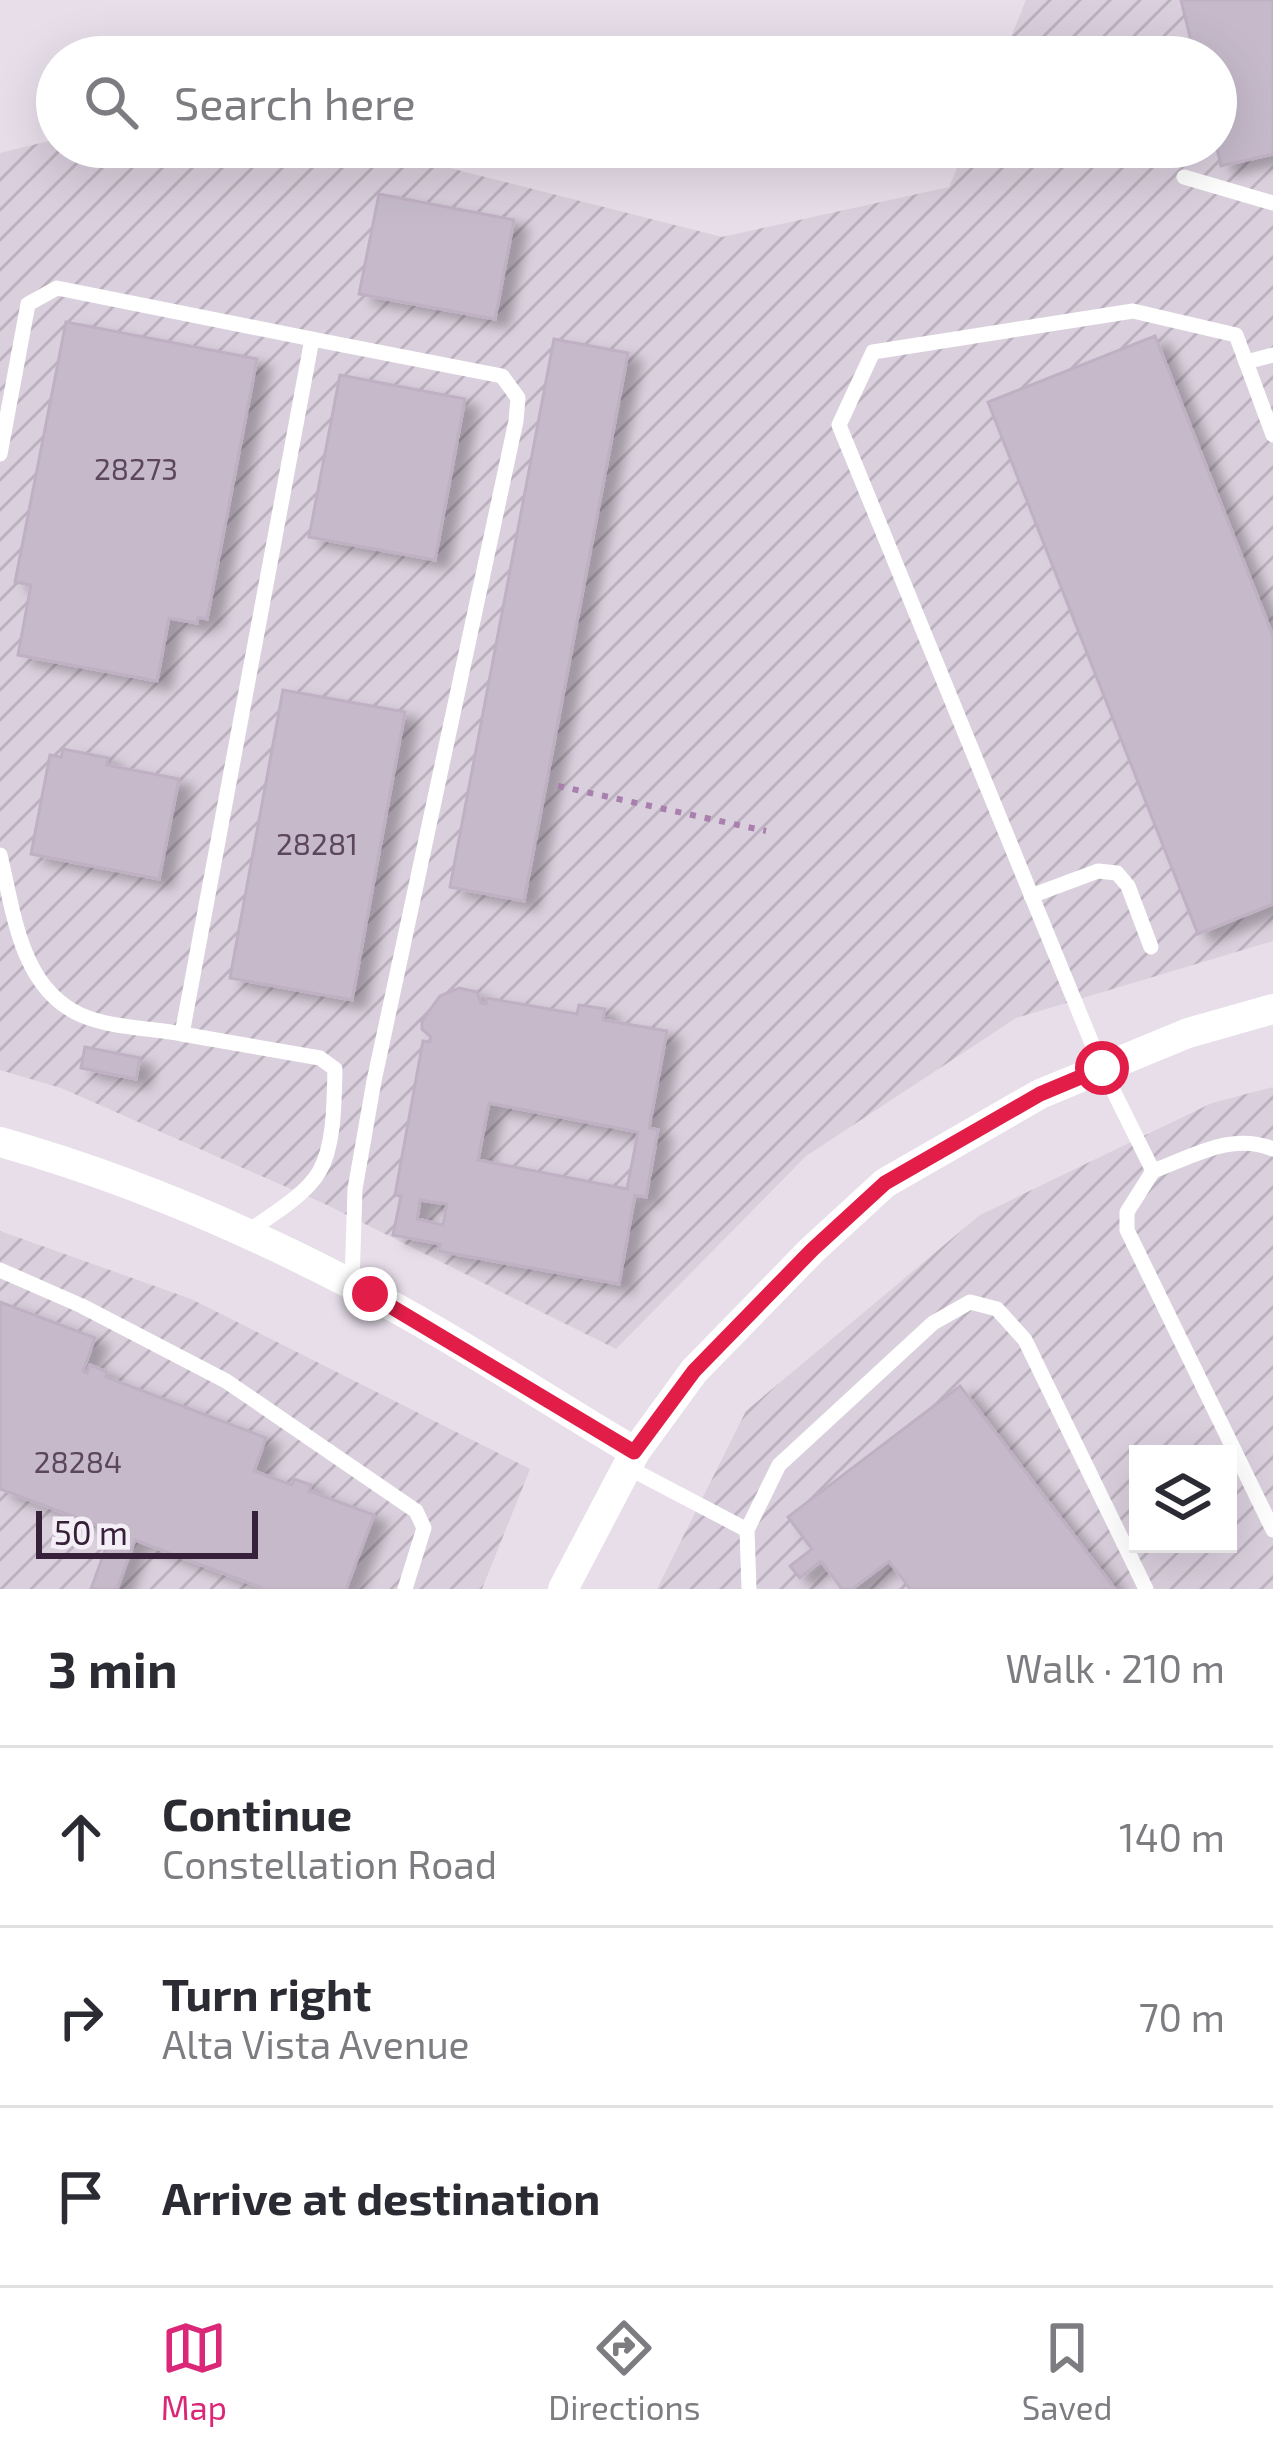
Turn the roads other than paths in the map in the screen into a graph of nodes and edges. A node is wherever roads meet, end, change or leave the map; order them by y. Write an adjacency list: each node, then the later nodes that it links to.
1 (1184, 177): 2 (lane)
2 (1273, 203)
3 (312, 339): 7 (lane); 12 (lane); 19 (lane)
4 (1273, 355): 5 (lane)
5 (1246, 362): 6 (lane); 9 (lane)
6 (1273, 435)
7 (0, 454)
8 (0, 855): 12 (lane)
9 (1031, 896): 10 (lane); 13 (lane)
10 (1151, 947)
11 (1273, 1009): 13 (street)
12 (182, 1034): 17 (lane)
13 (1102, 1068): 16 (lane); 20 (street)
14 (0, 1142): 17 (street)
15 (1273, 1149): 16 (lane)
16 (1153, 1171): 22 (lane)
17 (246, 1233): 19 (street)
18 (0, 1270): 23 (lane)
19 (352, 1284): 20 (street)
20 (631, 1459): 21 (lane); 24 (street)
21 (747, 1530): 25 (lane); 26 (lane)
22 (1273, 1530)
23 (405, 1589)
24 (563, 1589)
25 (749, 1589)
26 (1146, 1589)

